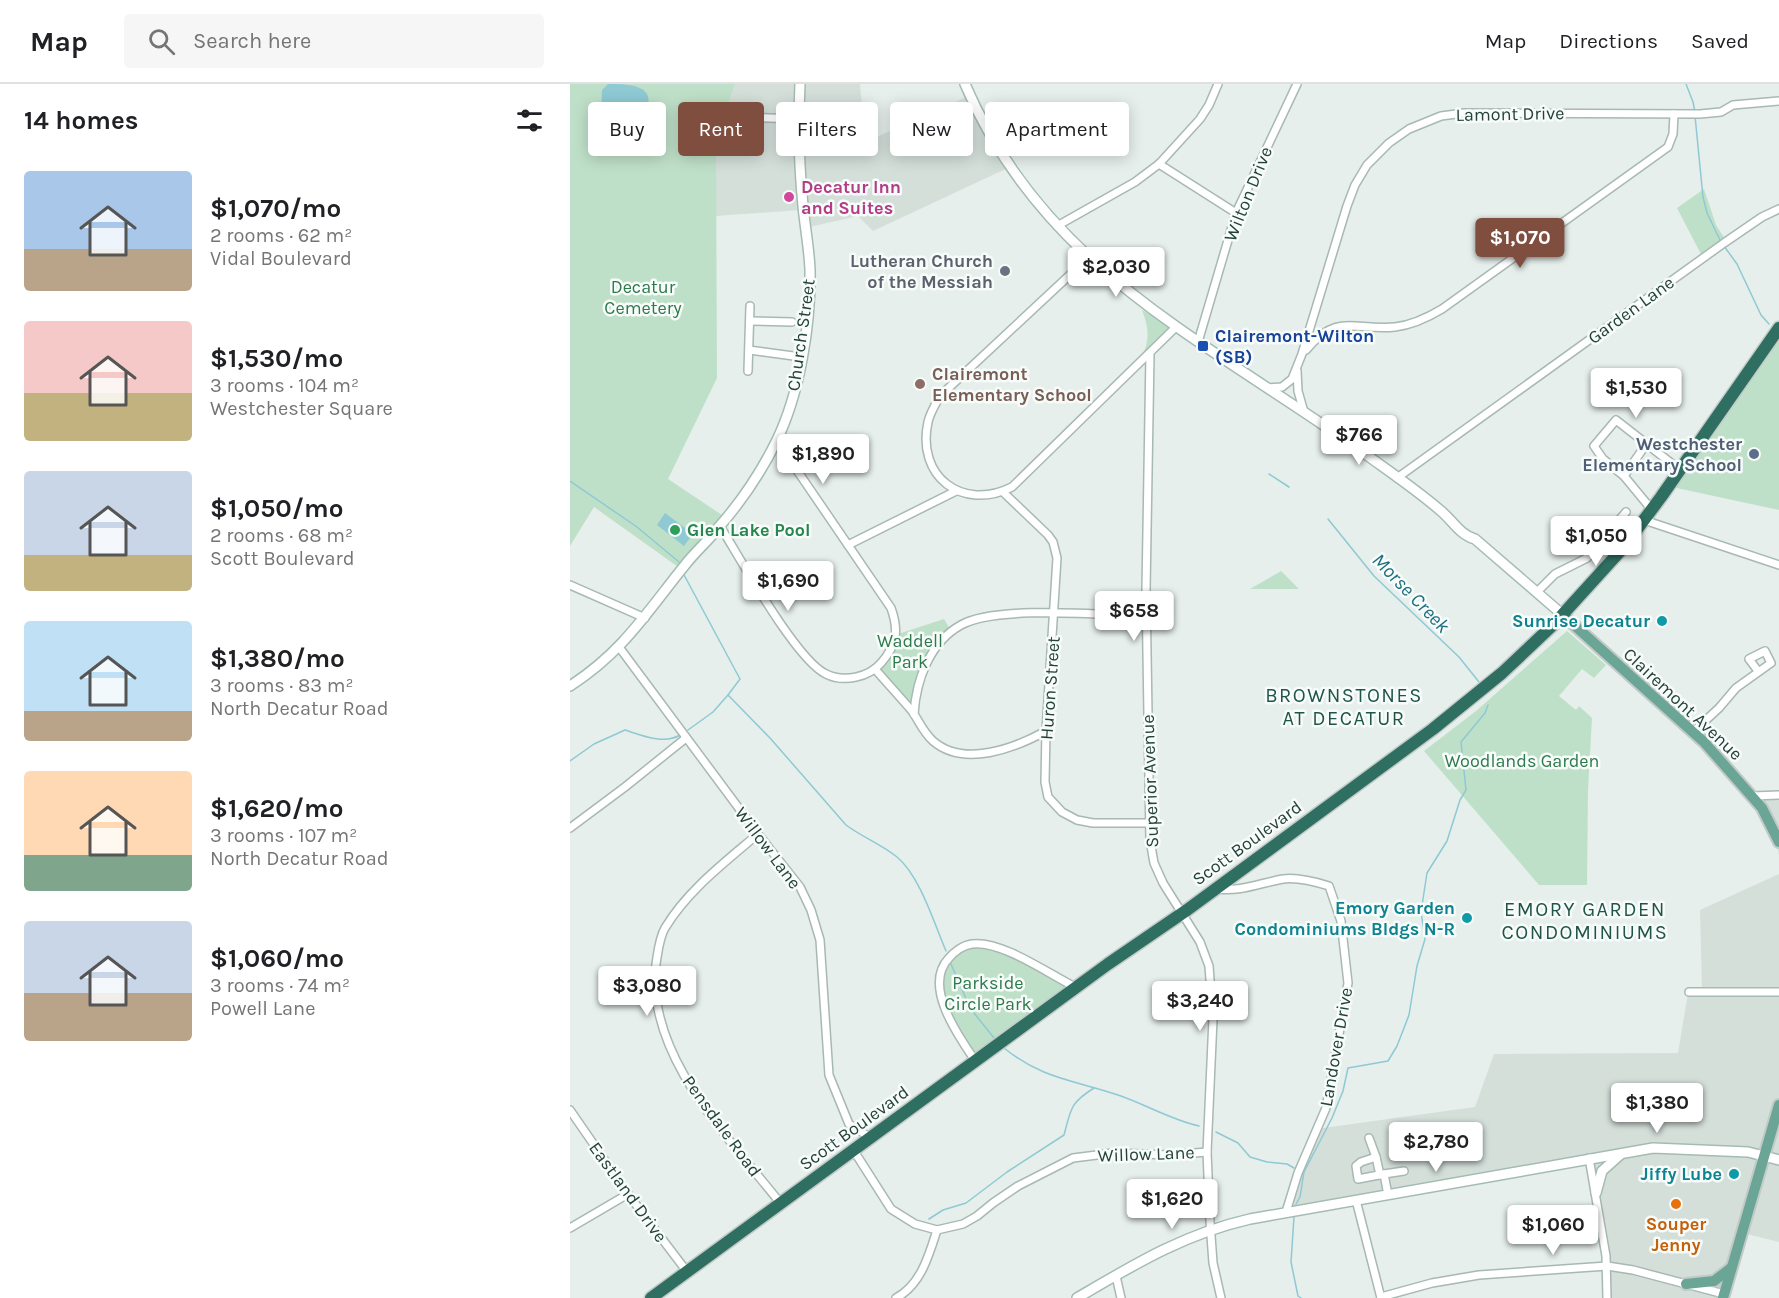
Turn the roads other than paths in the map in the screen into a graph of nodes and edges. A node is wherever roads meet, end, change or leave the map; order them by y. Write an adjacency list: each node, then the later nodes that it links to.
1 (800, 84): 6 (main road, Church Street)
2 (965, 84): 12 (main road, Clairemont Avenue)
3 (1218, 84): 9 (street)
4 (1297, 84): 11 (street, Wilton Drive)
5 (1779, 101): 7 (street, Lamont Drive)
6 (799, 102)
7 (1674, 114): 22 (street); 22 (street, Lamont Drive)
8 (800, 156): 23 (main road, Church Street)
9 (1159, 164): 11 (street); 12 (street)
10 (1779, 208): 32 (street, Garden Lane)
11 (1236, 213): 19 (street, Wilton Drive)
12 (1057, 226): 13 (main road, Clairemont Avenue)
13 (1089, 258): 17 (main road, Clairemont Avenue); 33 (street)
14 (750, 306): 15 (street)
15 (750, 321): 16 (street); 20 (street)
16 (792, 322)
17 (1176, 327): 19 (main road, Clairemont Avenue); 21 (street)
18 (1779, 328): 30 (highway, Scott Boulevard)
19 (1198, 342): 26 (main road, Clairemont Avenue)
20 (749, 350): 23 (street); 25 (street)
21 (1150, 354): 34 (street); 45 (street, Superior Avenue)
22 (1302, 354): 24 (street, Lamont Drive)
23 (801, 357): 28 (main road, Church Street)
24 (1299, 363): 26 (street, Lamont Drive); 27 (street)
25 (748, 371)
26 (1267, 388): 27 (main road, Clairemont Avenue)
27 (1304, 412): 32 (main road, Clairemont Avenue)
28 (777, 441): 38 (main road, Church Street); 39 (street)
29 (1647, 443): 30 (street); 31 (street); 31 (street)
30 (1680, 470): 35 (highway, Scott Boulevard)
31 (1623, 476): 35 (street)
32 (1397, 478): 42 (main road, Clairemont Avenue)
33 (956, 490): 34 (street); 39 (street)
34 (1003, 492): 43 (street, Huron Street)
35 (1652, 510): 37 (highway, Scott Boulevard)
36 (1626, 512): 42 (street)
37 (1644, 520): 40 (street); 44 (highway, Scott Boulevard)
38 (720, 526): 46 (main road, Church Street); 48 (street)
39 (849, 545): 48 (street)
40 (1779, 565)
41 (570, 585): 46 (street)
42 (1537, 592): 44 (main road, Clairemont Avenue)
43 (1055, 614): 45 (street); 51 (street); 52 (street, Huron Street)
44 (1563, 615): 53 (main road, Clairemont Avenue); 61 (highway, Scott Boulevard)
45 (1146, 616): 57 (street, Superior Avenue)
46 (645, 618): 47 (main road, Church Street)
47 (619, 647): 50 (main road, Church Street); 54 (street, Willow Lane)
48 (875, 669): 51 (street)
49 (1758, 671): 53 (street)
50 (570, 686)
51 (914, 714): 52 (street)
52 (1046, 731): 57 (street, Huron Street)
53 (1693, 732): 56 (main road, Clairemont Avenue)
54 (686, 738): 58 (street); 59 (street, Willow Lane)
55 (1779, 795): 56 (street)
56 (1753, 796): 60 (main road, Clairemont Avenue)
57 (1149, 823): 62 (street, Superior Avenue)
58 (570, 828)
59 (758, 834): 69 (street, Willow Lane); 84 (street, Pensdale Road)
60 (1779, 842)
61 (1215, 889): 62 (highway, Scott Boulevard); 85 (street, Landover Drive)
62 (1182, 914): 63 (highway, Scott Boulevard); 72 (street, Superior Avenue)
63 (1077, 988): 66 (highway, Scott Boulevard); 66 (street)
64 (1689, 992): 65 (street)
65 (1779, 992)
66 (976, 1062): 69 (highway, Scott Boulevard)
67 (1779, 1105): 74 (main road)
68 (570, 1110): 81 (street, Eastland Drive)
69 (871, 1138): 71 (highway, Scott Boulevard)
70 (1369, 1138): 75 (street)
71 (854, 1151): 84 (highway, Scott Boulevard); 87 (street)
72 (1207, 1152): 87 (street, Willow Lane); 88 (street, Superior Avenue)
73 (1623, 1152): 74 (main road); 76 (main road); 80 (main road)
74 (1765, 1155): 77 (main road); 90 (main road)
75 (1376, 1156): 79 (street); 79 (street)
76 (1589, 1158): 80 (street); 82 (main road)
77 (1779, 1160)
78 (1404, 1171): 79 (street)
79 (1382, 1174): 82 (street)
80 (1596, 1193): 89 (street)
81 (628, 1194): 86 (street); 91 (street, Eastland Drive)
82 (1388, 1195): 83 (main road)
83 (1356, 1200): 85 (main road); 100 (street)
84 (780, 1204): 91 (highway, Scott Boulevard)
85 (1286, 1212): 88 (main road)
86 (570, 1228)
87 (938, 1230): 96 (street)
88 (1210, 1230): 92 (main road); 99 (street, Superior Avenue)
89 (1607, 1266): 93 (street); 100 (street); 101 (street)
90 (1733, 1266): 93 (main road); 94 (main road)
91 (688, 1273): 95 (highway, Scott Boulevard)
92 (1116, 1276): 97 (main road); 98 (street)
93 (1686, 1284): 94 (street)
94 (1724, 1296)
95 (651, 1298)
96 (897, 1298)
97 (1077, 1298)
98 (1121, 1298)
99 (1221, 1298)
100 (1381, 1298)
101 (1607, 1298)

